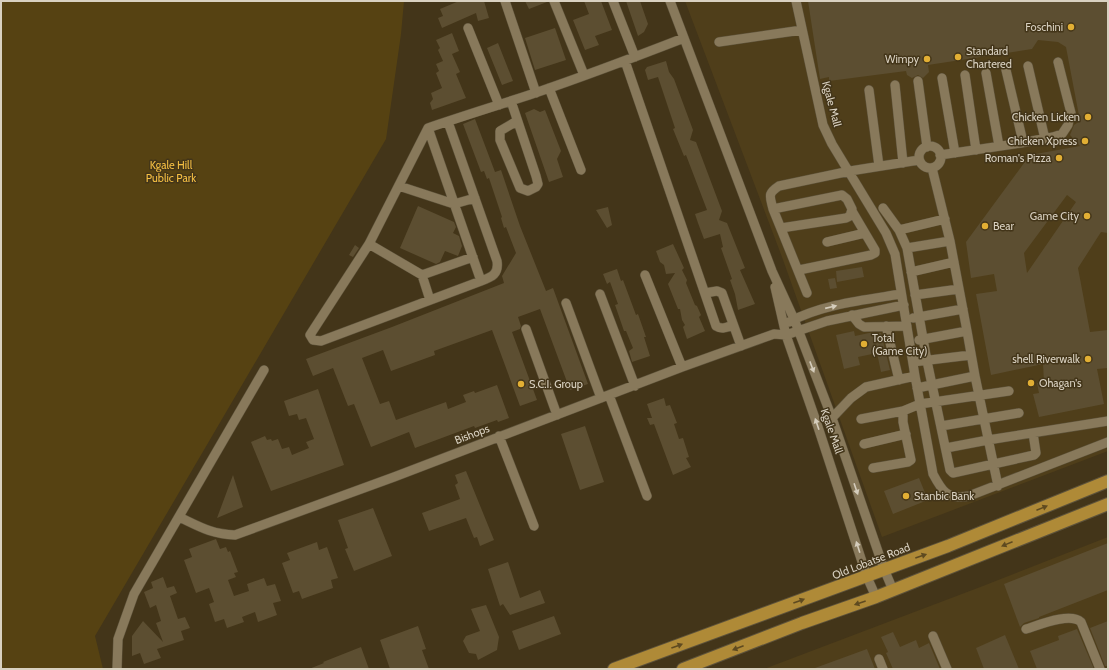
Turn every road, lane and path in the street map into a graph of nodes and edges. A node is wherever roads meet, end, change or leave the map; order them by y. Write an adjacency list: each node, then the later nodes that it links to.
1 (504, 1): 23 (street)
2 (554, 1): 16 (street)
3 (613, 1): 10 (street)
4 (670, 1): 8 (street, Kgale Mall)
5 (796, 1): 7 (street, Kgale Mall)
6 (468, 28): 25 (street)
7 (802, 30): 9 (street); 41 (street, Kgale Mall)
8 (684, 38): 10 (street); 59 (street, Kgale Mall)
9 (719, 42)
10 (634, 57): 11 (street)
11 (625, 60): 16 (street); 65 (street)
12 (1058, 62): 29 (street)
13 (1028, 66): 29 (street)
14 (1006, 70): 30 (street)
15 (986, 73): 31 (street)
16 (584, 76): 21 (street)
17 (965, 76): 33 (street)
18 (942, 78): 34 (street)
19 (918, 81): 32 (street)
20 (895, 85): 37 (street)
21 (549, 88): 23 (street); 40 (street)
22 (869, 90): 38 (street)
23 (536, 93): 24 (street)
24 (511, 101): 25 (street); 26 (street)
25 (499, 105): 27 (street)
26 (518, 121): 26 (street)
27 (448, 122): 28 (street); 43 (street)
28 (428, 128): 42 (street); 44 (street)
29 (1045, 139): 30 (street)
30 (1023, 142): 31 (street)
31 (999, 146): 33 (street)
32 (927, 147): 35 (street); 36 (street)
33 (976, 150): 34 (street)
34 (955, 153): 35 (street)
35 (940, 155): 39 (street)
36 (919, 160): 37 (street); 39 (street)
37 (903, 162): 38 (street)
38 (879, 166): 41 (street)
39 (932, 168): 48 (street)
40 (581, 170)
41 (850, 171): 46 (street); 68 (street, Kgale Mall)
42 (399, 186): 44 (street); 54 (street)
43 (475, 198): 44 (street); 63 (street)
44 (454, 204): 56 (street)
45 (883, 208): 50 (street)
46 (773, 209): 47 (street); 49 (street)
47 (852, 211): 49 (street); 51 (street)
48 (945, 219): 50 (street); 52 (street)
49 (781, 228): 58 (street)
50 (899, 230): 55 (street)
51 (866, 233): 53 (street); 58 (street)
52 (950, 241): 55 (street); 57 (street)
53 (827, 242)
54 (370, 244): 61 (street); 70 (street)
55 (907, 248): 60 (street)
56 (473, 258): 61 (street); 63 (street)
57 (954, 262): 60 (street); 64 (street)
58 (799, 270): 66 (street)
59 (772, 271): 76 (street, Kgale Mall); 79 (street, Kgale Mall)
60 (910, 272): 69 (street)
61 (422, 275): 70 (street)
62 (645, 275): 92 (street)
63 (481, 281): 70 (street)
64 (959, 289): 69 (street); 73 (street)
65 (705, 293): 78 (street); 78 (street)
66 (807, 293)
67 (600, 294): 98 (street)
68 (901, 294): 72 (street, Kgale Mall); 76 (street, one-way to 68)
69 (915, 295): 75 (street)
70 (430, 300)
71 (566, 303): 102 (street)
72 (904, 305): 74 (street); 77 (street, Kgale Mall)
73 (963, 309): 75 (street); 83 (street)
74 (852, 315): 80 (street); 82 (street)
75 (919, 317): 77 (street); 86 (street)
76 (794, 319): 79 (street, Bishops); 82 (street, Kgale Mall)
77 (906, 322): 80 (street); 87 (street, Kgale Mall)
78 (733, 325): 88 (street)
79 (783, 325): 84 (street, Bishops); 85 (street, Kgale Mall)
80 (886, 326): 96 (street)
81 (526, 330): 107 (street)
82 (798, 330): 85 (street); 108 (street, Kgale Mall, one-way to 108)
83 (967, 331): 86 (street); 89 (street)
84 (774, 334): 85 (street, Bishops); 88 (street, Bishops)
85 (786, 335): 131 (street, Kgale Mall, one-way to 85)
86 (923, 339): 87 (street); 90 (street)
87 (910, 341): 91 (street, Kgale Mall)
88 (741, 346): 92 (street, Bishops)
89 (971, 355): 90 (street); 95 (street)
90 (927, 360): 91 (street); 97 (street)
91 (913, 362): 94 (street, Kgale Mall)
92 (682, 367): 98 (street, Bishops)
93 (264, 370): 128 (street)
94 (915, 376): 96 (street); 99 (street, Kgale Mall)
95 (975, 376): 97 (street); 101 (street)
96 (899, 380): 108 (street)
97 (932, 384): 99 (street); 103 (street)
98 (635, 386): 102 (street, Bishops)
99 (917, 388): 104 (street, Kgale Mall)
100 (1009, 391): 101 (street)
101 (979, 396): 103 (street); 110 (street)
102 (605, 397): 107 (street, Bishops); 126 (street)
103 (936, 402): 104 (street); 112 (street)
104 (920, 404): 105 (street); 125 (street, Kgale Mall)
105 (903, 411): 109 (street); 114 (street)
106 (1019, 413): 110 (street)
107 (557, 415): 115 (street, Bishops)
108 (832, 418): 130 (street, Kgale Mall, one-way to 130)
109 (862, 418)
110 (984, 418): 112 (street); 116 (street)
111 (1108, 421): 113 (street)
112 (940, 426): 119 (street)
113 (1033, 433): 116 (street); 120 (street)
114 (906, 434): 118 (street); 122 (street)
115 (499, 436): 128 (street, Bishops); 129 (street)
116 (988, 440): 119 (street); 121 (street)
117 (1108, 442): 123 (street)
118 (864, 444)
119 (946, 448): 121 (street)
120 (1035, 454): 121 (street); 123 (street)
121 (994, 464): 125 (street)
122 (874, 468)
123 (1041, 469): 125 (street)
124 (1108, 480): 130 (highway, Old Lobatse Road, one-way to 124)
125 (998, 486)
126 (647, 496)
127 (1108, 504): 132 (highway, one-way to 132)
128 (179, 516): 137 (street)
129 (534, 526)
130 (884, 569): 131 (highway, Old Lobatse Road); 132 (street, Kgale Mall)
131 (867, 577): 133 (street, Kgale Mall); 138 (highway, Old Lobatse Road, one-way to 131)
132 (893, 590): 133 (highway)
133 (876, 597): 139 (highway, one-way to 139)
134 (1026, 629): 142 (street)
135 (933, 636): 141 (street)
136 (879, 659): 140 (street)
137 (117, 669)
138 (614, 669)
139 (683, 669)
140 (883, 669)
141 (947, 669)
142 (1100, 669)

